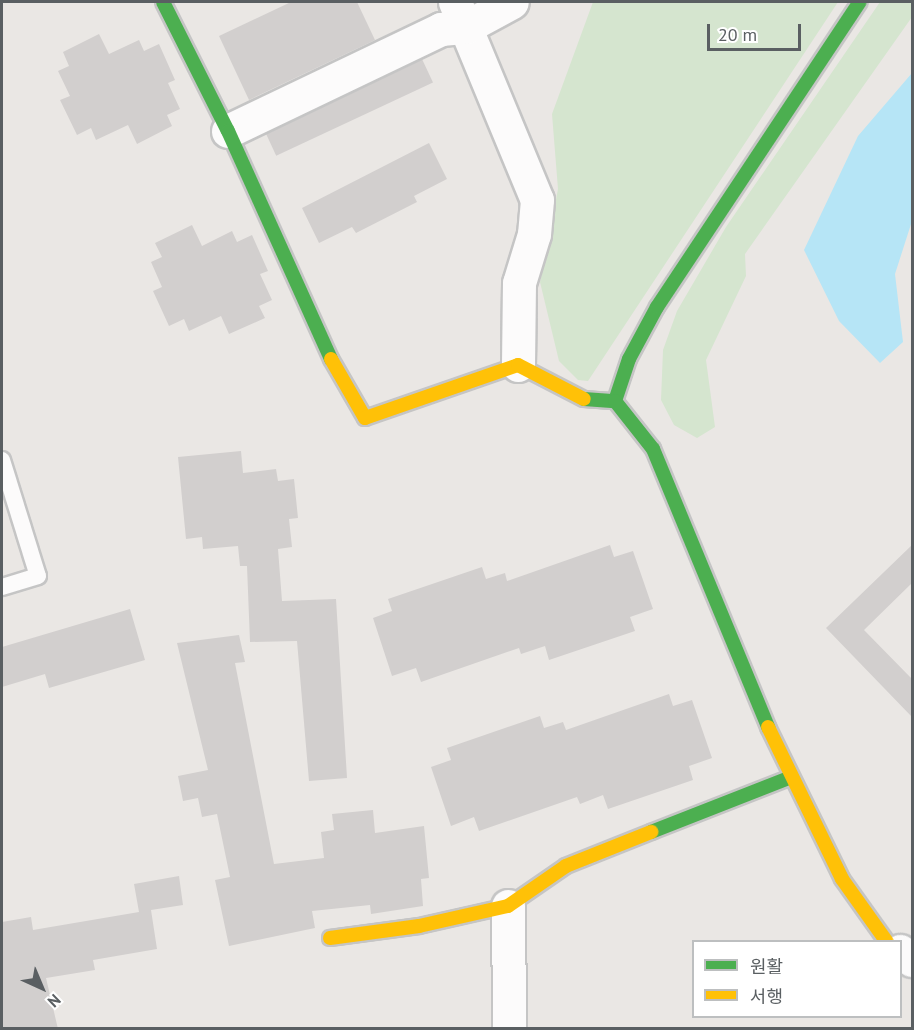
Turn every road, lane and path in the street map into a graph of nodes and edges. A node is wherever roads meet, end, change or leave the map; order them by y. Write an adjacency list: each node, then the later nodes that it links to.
1 (163, 2): 5 (street)
2 (512, 2): 4 (street)
3 (860, 2): 7 (street)
4 (461, 14): 5 (street); 6 (street)
5 (228, 131): 6 (street)
6 (518, 364): 7 (street)
7 (615, 401): 10 (street)
8 (2, 460): 9 (lane)
9 (2, 587)
10 (789, 778): 11 (street); 13 (street)
11 (508, 906): 12 (street); 14 (street)
12 (330, 938)
13 (886, 940)
14 (509, 1029)

